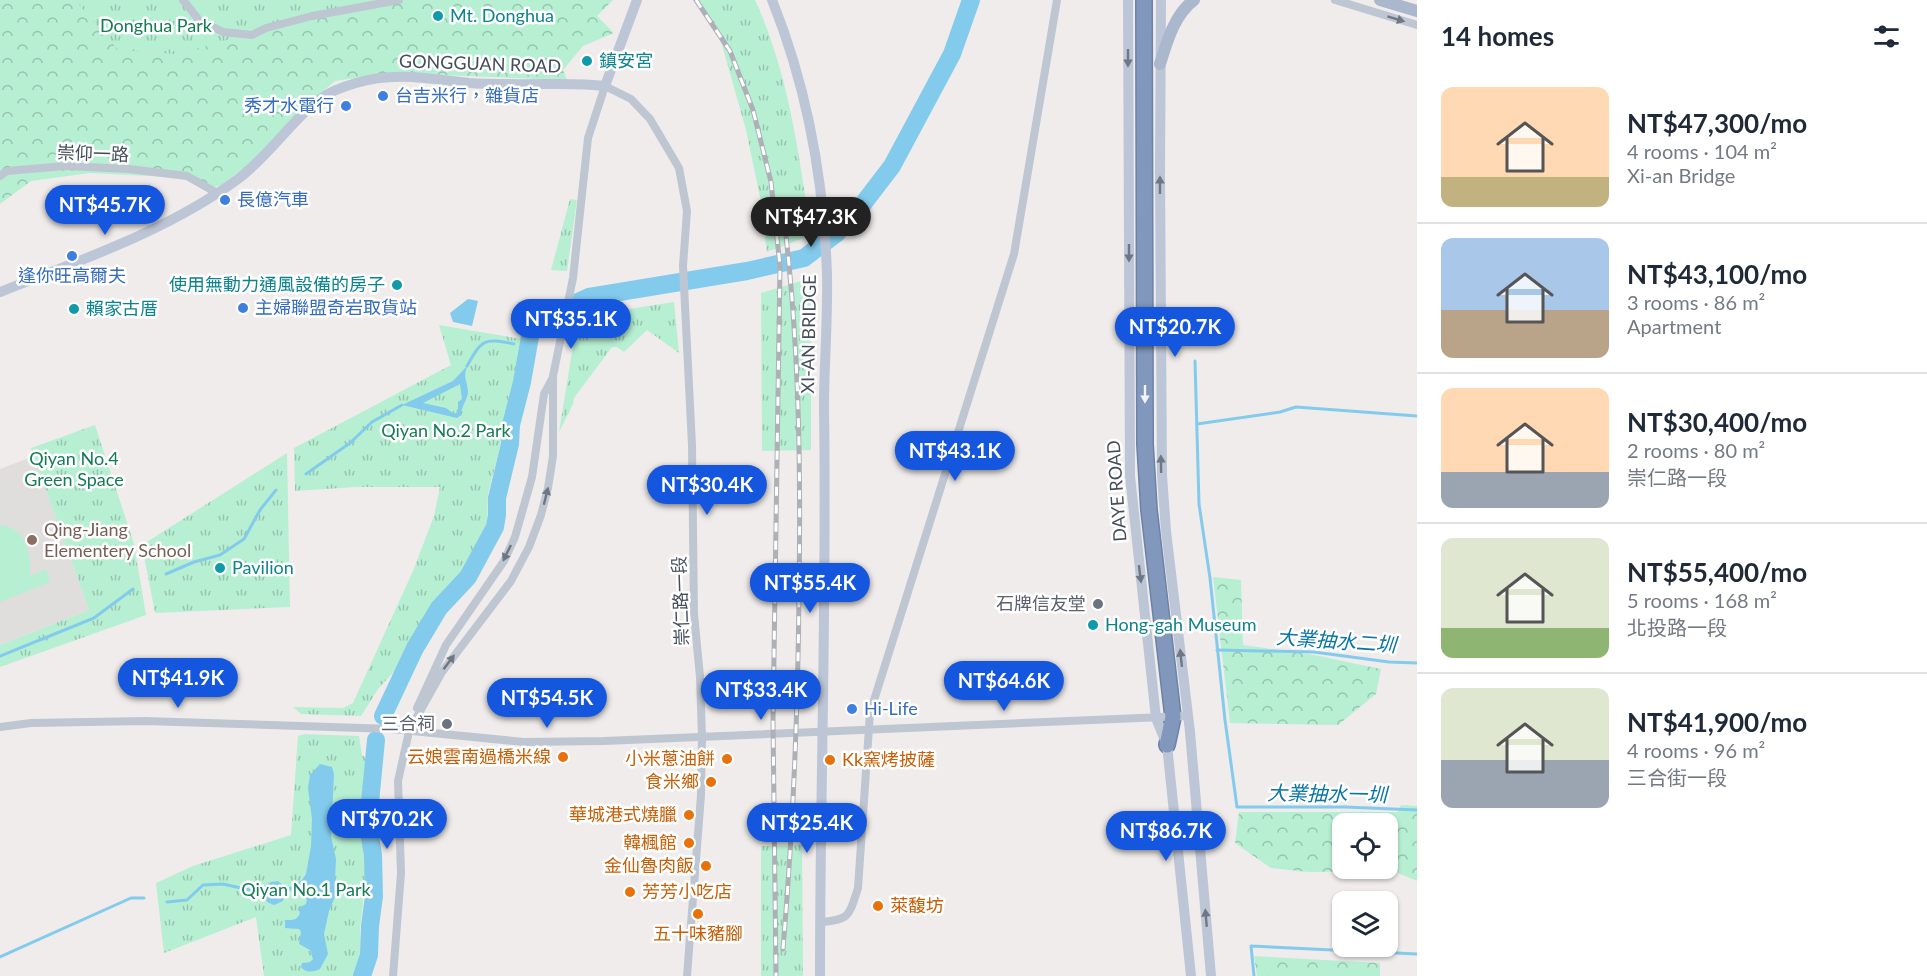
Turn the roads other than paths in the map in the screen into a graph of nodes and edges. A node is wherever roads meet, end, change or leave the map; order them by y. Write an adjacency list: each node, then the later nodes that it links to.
1 (183, 0): 2 (street)
2 (399, 0)
3 (637, 0): 15 (main road)
4 (772, 0): 25 (main road, XI-AN BRIDGE)
5 (1057, 0): 23 (street)
6 (1128, 0): 21 (main road, DAYE ROAD, one-way to 21)
7 (1144, 0): 20 (highway, one-way to 20)
8 (1161, 0): 14 (main road)
9 (1194, 0): 14 (main road)
10 (1335, 0): 13 (street, one-way to 13)
11 (1380, 0): 12 (main road)
12 (1417, 11)
13 (1417, 25)
14 (1160, 64): 20 (main road, one-way to 14)
15 (605, 86): 17 (main road, GONGGUAN ROAD); 19 (street); 26 (street, 崇仁路一段)
16 (0, 176): 17 (street, 崇仰一路)
17 (217, 193): 18 (main road, GONGGUAN ROAD)
18 (0, 292)
19 (553, 376): 24 (street, one-way to 24); 24 (street, one-way to 19)
20 (1180, 717): 21 (street); 27 (highway); 33 (main road, one-way to 20)
21 (1156, 718): 23 (street); 27 (main road, DAYE ROAD)
22 (0, 727): 24 (street)
23 (870, 730): 25 (street); 28 (street)
24 (409, 731): 26 (street); 29 (street)
25 (822, 731): 26 (street); 28 (main road, XI-AN BRIDGE)
26 (702, 737): 30 (street, 崇仁路一段)
27 (1167, 745): 32 (main road, DAYE ROAD)
28 (820, 922): 31 (main road, XI-AN BRIDGE)
29 (393, 976)
30 (687, 976)
31 (820, 976)
32 (1191, 976)
33 (1211, 976)

